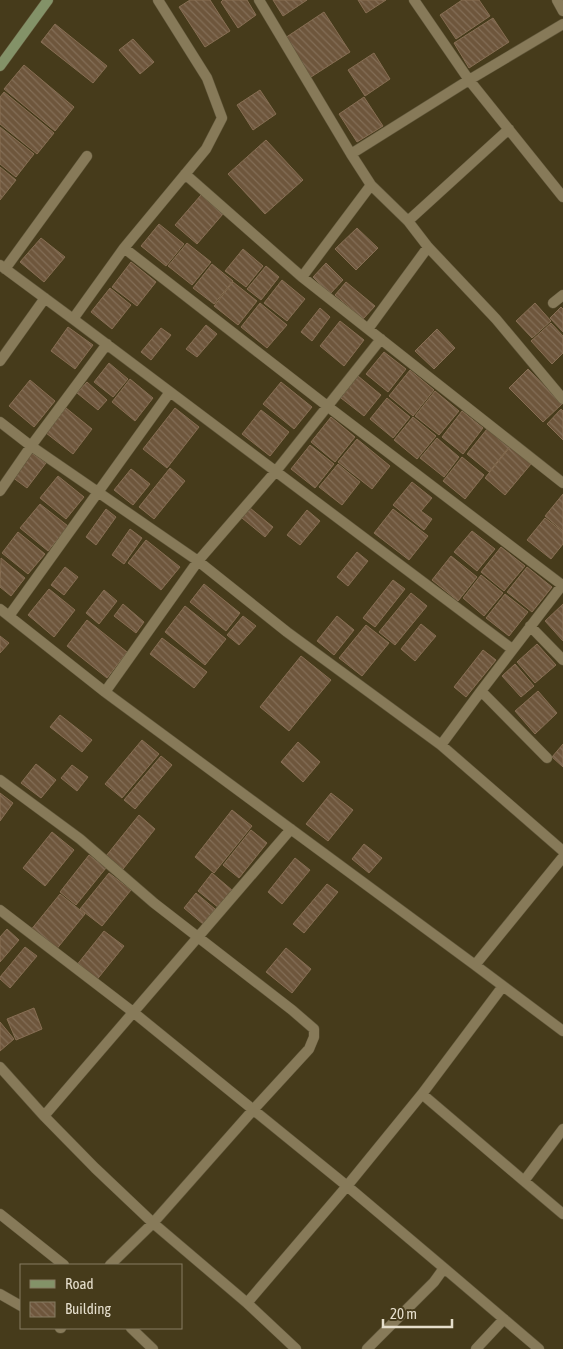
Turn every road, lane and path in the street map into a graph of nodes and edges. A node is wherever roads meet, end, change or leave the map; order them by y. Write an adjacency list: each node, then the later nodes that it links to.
1 (48, 0): 8 (street)
2 (158, 0): 13 (street)
3 (259, 0): 11 (street)
4 (414, 0): 9 (street)
5 (556, 0): 6 (street)
6 (563, 11)
7 (563, 24): 9 (street)
8 (0, 66)
9 (469, 80): 10 (street); 11 (street)
10 (509, 129): 15 (street); 16 (street)
11 (351, 154): 14 (street)
12 (87, 156): 19 (street)
13 (185, 174): 18 (street); 20 (street)
14 (371, 185): 16 (street); 20 (street)
15 (561, 190)
16 (408, 221): 17 (street)
17 (428, 247): 25 (street); 30 (street)
18 (124, 248): 24 (street); 31 (street)
19 (2, 267): 22 (street)
20 (302, 277): 25 (street)
21 (563, 295): 23 (street)
22 (45, 298): 24 (street); 28 (street)
23 (553, 303)
24 (73, 318): 27 (street)
25 (368, 328): 26 (street)
26 (381, 339): 31 (street); 35 (street)
27 (107, 344): 29 (street); 33 (street)
28 (0, 362)
29 (170, 392): 34 (street); 37 (street)
30 (563, 399)
31 (328, 406): 34 (street); 39 (street)
32 (0, 422): 33 (street)
33 (30, 446): 36 (street); 37 (street)
34 (276, 471): 38 (street); 43 (street)
35 (563, 483)
36 (0, 491)
37 (98, 493): 38 (street); 41 (street)
38 (198, 561): 46 (street); 47 (street)
39 (562, 584): 42 (street)
40 (0, 609): 41 (street)
41 (9, 616): 46 (street)
42 (530, 626): 43 (street); 44 (street)
43 (512, 649): 45 (street)
44 (563, 660)
45 (480, 690): 47 (street); 48 (street)
46 (105, 692): 50 (street)
47 (441, 745): 51 (street)
48 (547, 758)
49 (0, 780): 54 (street)
50 (291, 829): 54 (street); 55 (street)
51 (563, 852)
52 (563, 856): 55 (street)
53 (0, 910): 57 (street)
54 (198, 937): 57 (street); 61 (street)
55 (475, 964): 56 (street)
56 (504, 986): 58 (street); 60 (street)
57 (133, 1012): 61 (street); 62 (street)
58 (563, 1031)
59 (0, 1067): 62 (street)
60 (422, 1094): 65 (street); 66 (street)
61 (253, 1110): 66 (street); 69 (street)
62 (44, 1116): 69 (street)
63 (563, 1129): 64 (street)
64 (559, 1142): 65 (street)
65 (524, 1181): 67 (street)
66 (347, 1186): 72 (street); 74 (street)
67 (563, 1214)
68 (2, 1218): 70 (street)
69 (153, 1223): 71 (street); 74 (street)
70 (63, 1264)
71 (111, 1264)
72 (444, 1268): 76 (street); 80 (street)
73 (0, 1294): 75 (street)
74 (248, 1303): 79 (street)
75 (20, 1305)
76 (504, 1319): 81 (street); 82 (street)
77 (132, 1329): 78 (street)
78 (153, 1349)
79 (296, 1349)
80 (367, 1349)
81 (476, 1349)
82 (539, 1349)

